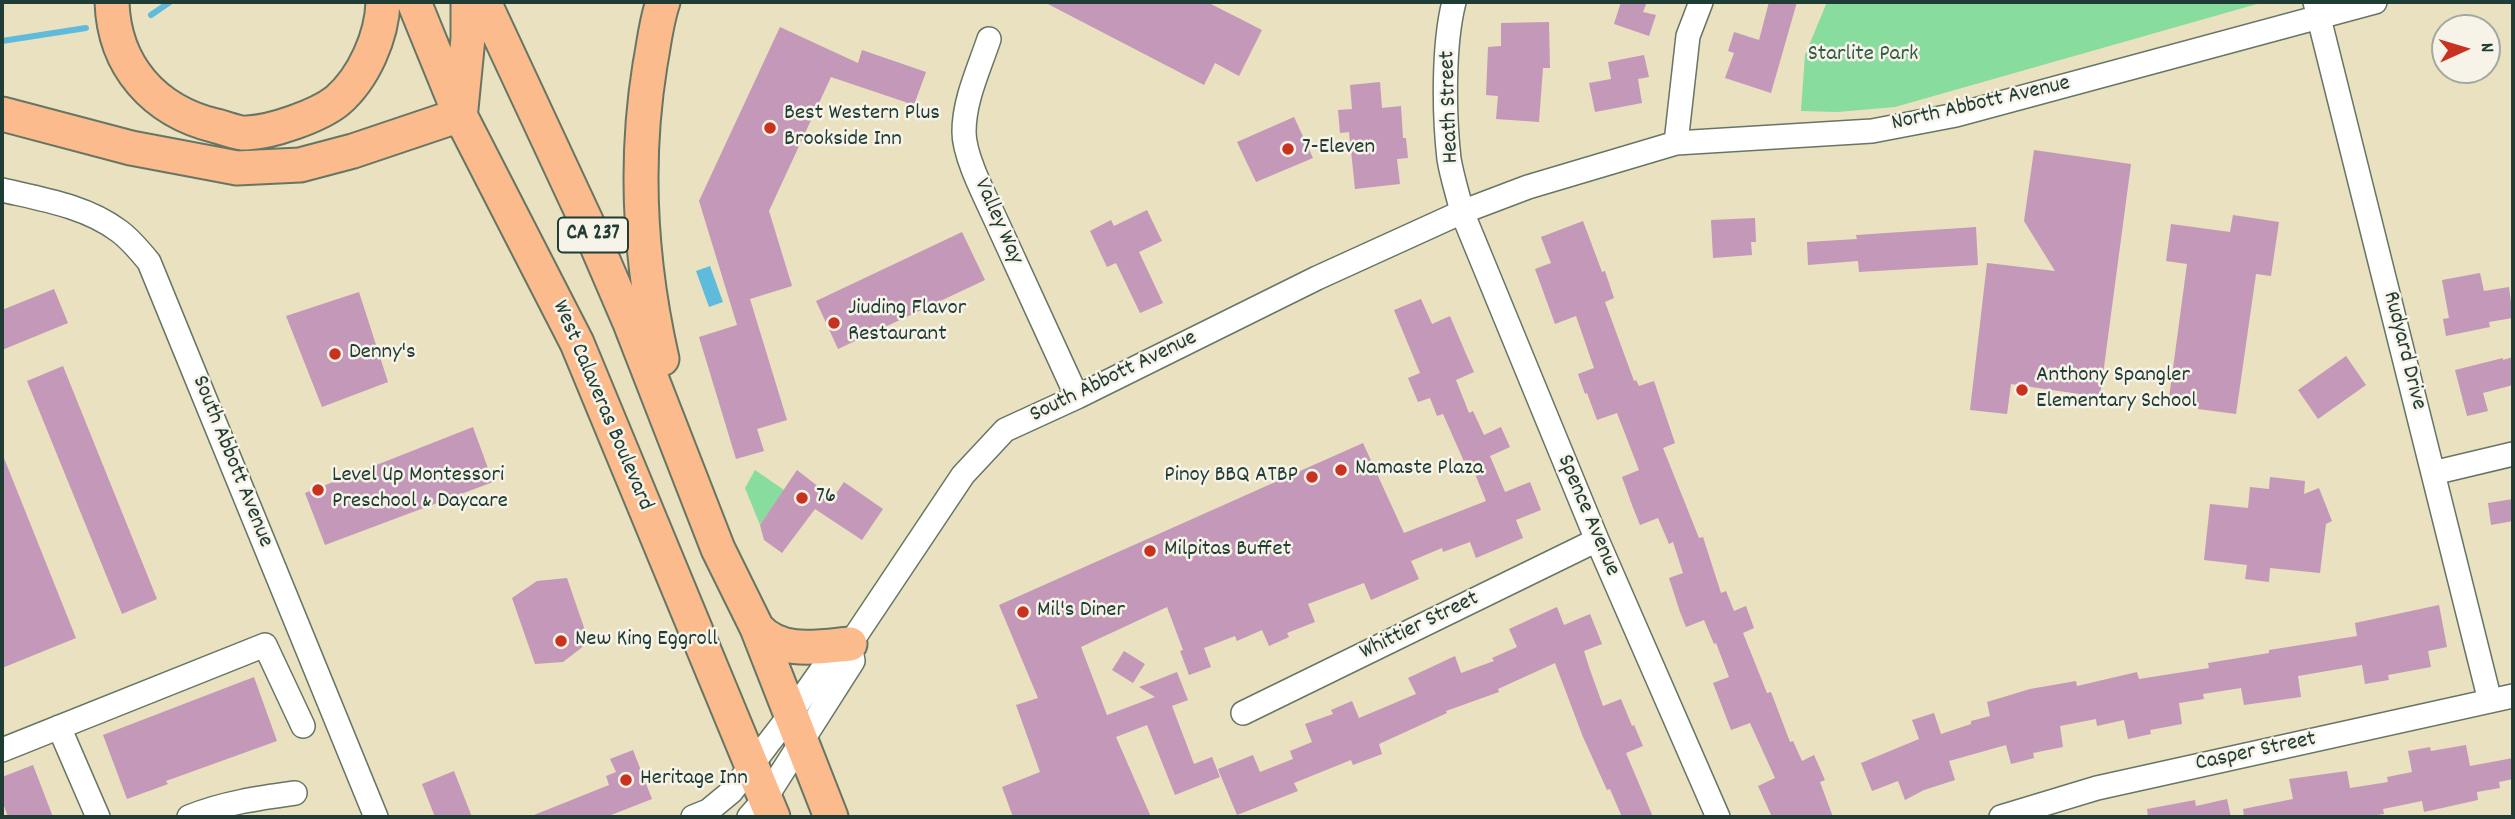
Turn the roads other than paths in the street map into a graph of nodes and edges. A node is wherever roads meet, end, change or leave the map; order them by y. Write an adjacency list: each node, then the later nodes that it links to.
1 (112, 2): 2 (highway)
2 (383, 2)
3 (414, 2): 13 (highway, West Calaveras Boulevard / CA 237)
4 (468, 2): 13 (highway)
5 (484, 2): 20 (highway, CA 237)
6 (663, 2): 20 (highway)
7 (1454, 2): 16 (street, Heath Street)
8 (1701, 2): 14 (street)
9 (2375, 2): 10 (street, North Abbott Avenue)
10 (2316, 9): 14 (street, North Abbott Avenue); 19 (street, Rudyard Drive)
11 (989, 39): 17 (street, Valley Way)
12 (2, 114): 13 (highway)
13 (460, 115): 31 (highway, West Calaveras Boulevard / CA 237)
14 (1676, 143): 16 (street, North Abbott Avenue)
15 (2, 190): 36 (street, South Abbott Avenue)
16 (1462, 212): 17 (street, South Abbott Avenue); 21 (street, Spence Avenue)
17 (1077, 397): 23 (street, South Abbott Avenue)
18 (2513, 454): 19 (street)
19 (2433, 473): 25 (street, Rudyard Drive)
20 (689, 474): 22 (highway, CA 237)
21 (1597, 540): 26 (street, Whittier Street); 39 (street, Spence Avenue)
22 (757, 628): 23 (highway); 29 (highway, CA 237)
23 (850, 644): 29 (street, South Abbott Avenue)
24 (2513, 696): 25 (street, Casper Street)
25 (2490, 701): 40 (street, Casper Street)
26 (1243, 713)
27 (303, 726): 28 (street)
28 (59, 727): 30 (street); 34 (street)
29 (796, 729): 31 (street, South Abbott Avenue); 33 (street, South Abbott Avenue); 38 (highway, CA 237)
30 (2, 750)
31 (752, 765): 33 (highway, West Calaveras Boulevard / CA 237); 37 (street, South Abbott Avenue)
32 (295, 793): 35 (street)
33 (762, 811)
34 (98, 817)
35 (189, 817)
36 (376, 817)
37 (693, 817)
38 (831, 817)
39 (1718, 817)
40 (2001, 817)

